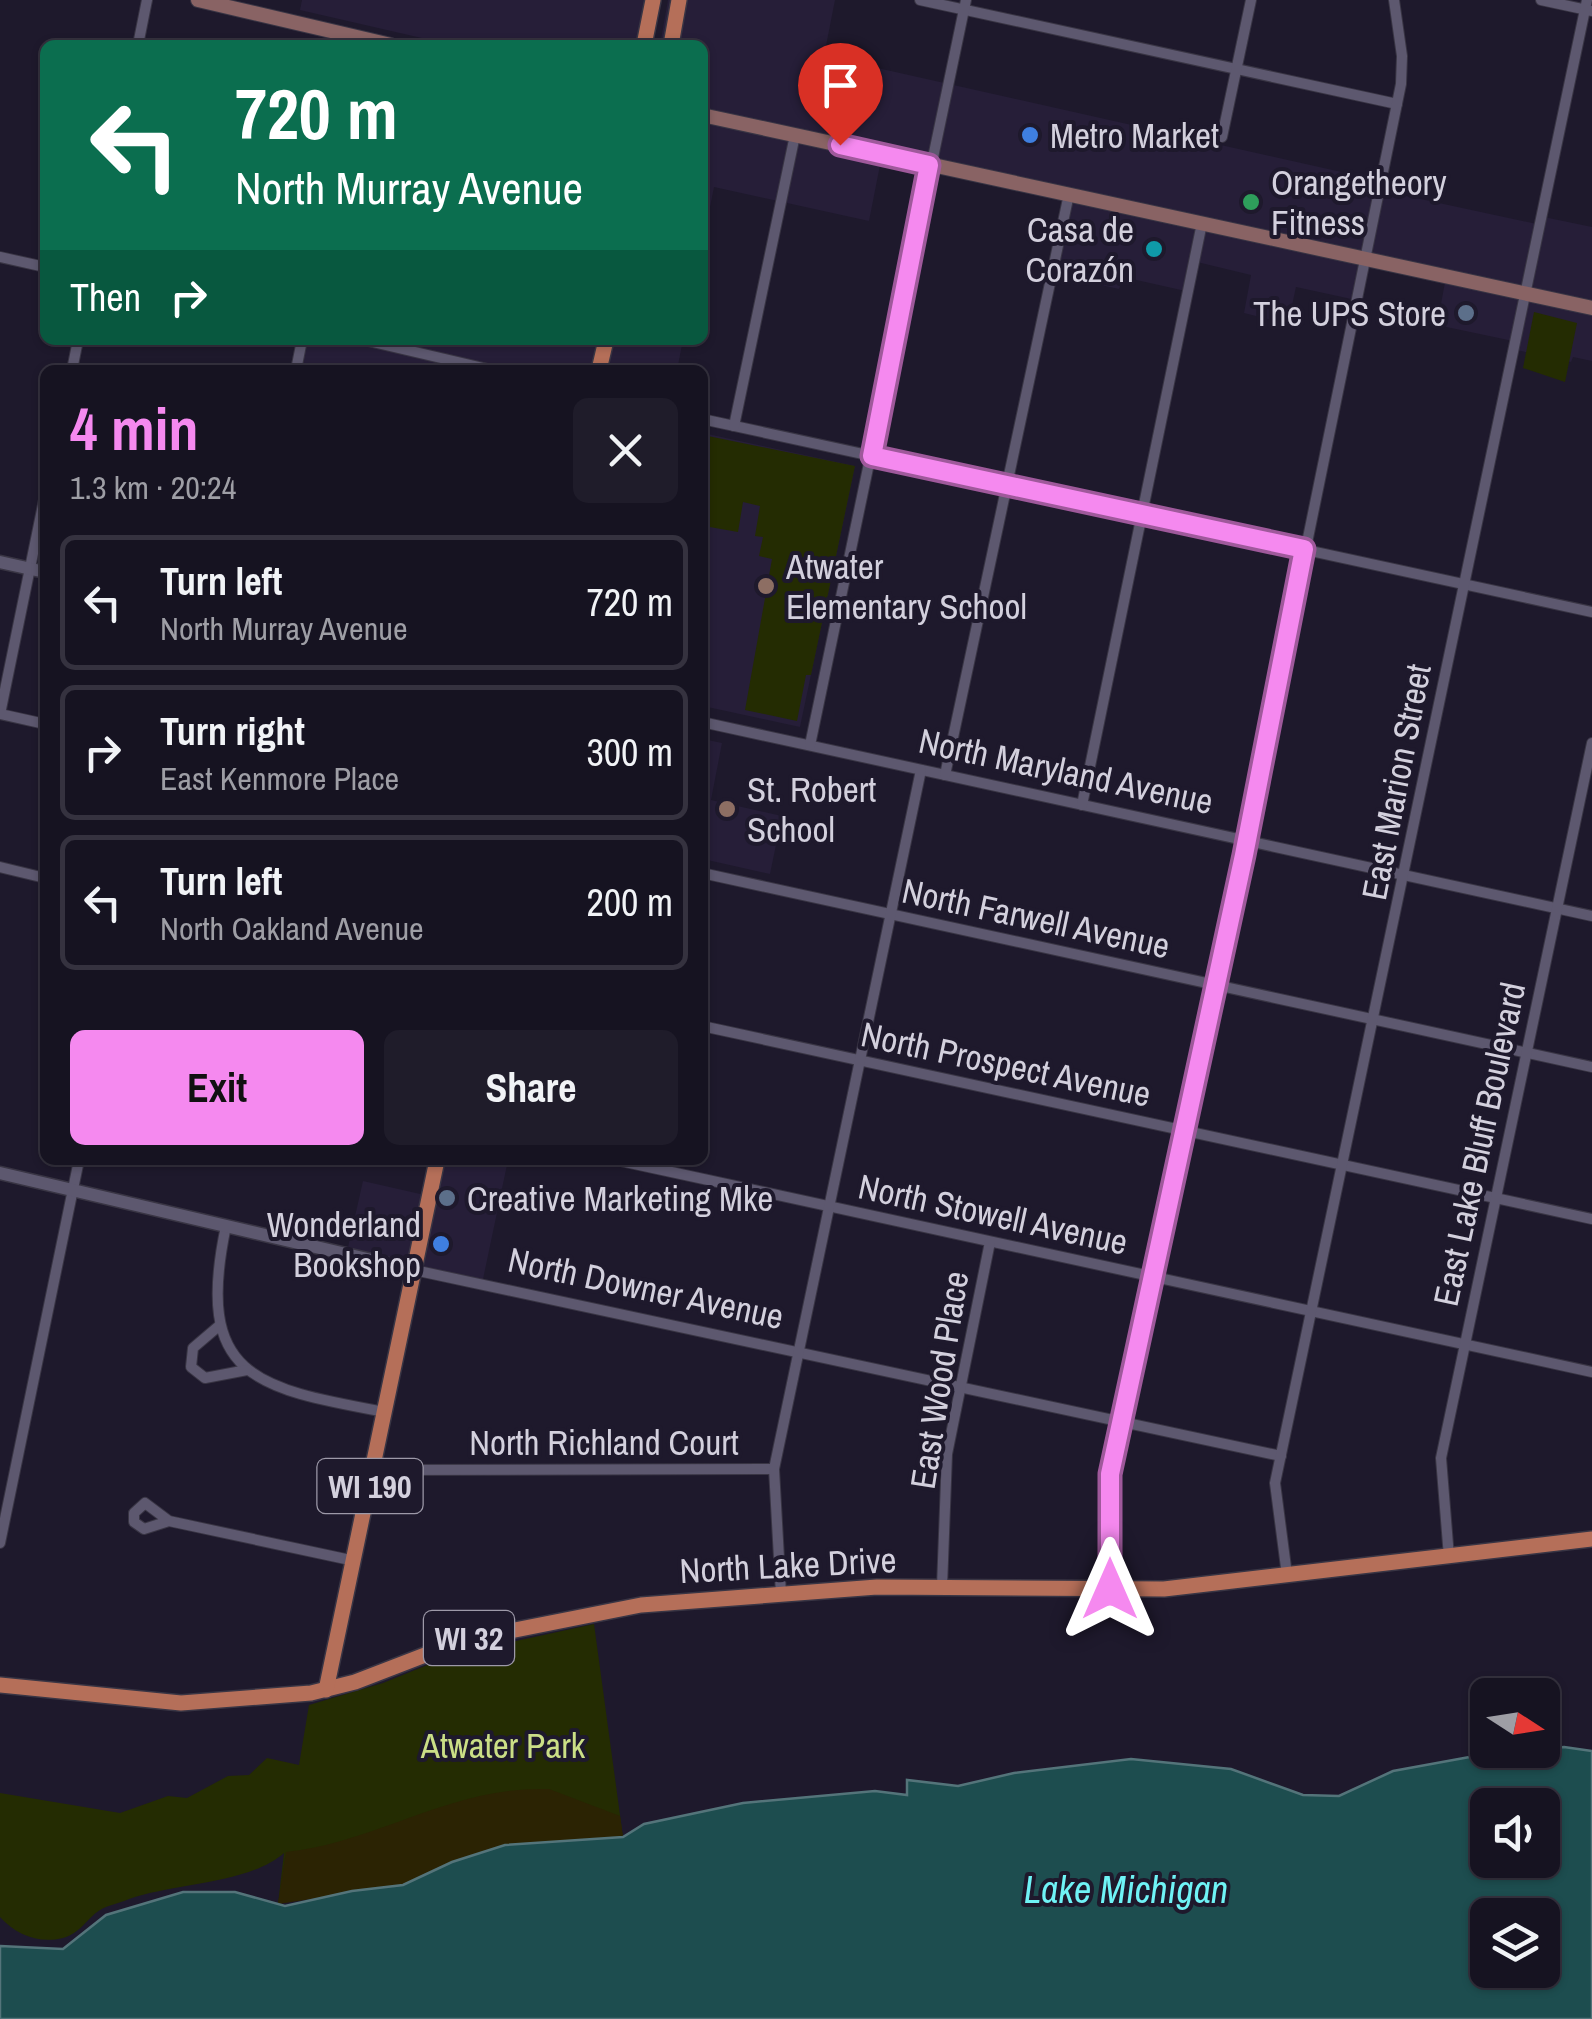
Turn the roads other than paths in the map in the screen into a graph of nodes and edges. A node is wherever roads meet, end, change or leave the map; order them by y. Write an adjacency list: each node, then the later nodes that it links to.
1 (147, 0): 11 (street)
2 (198, 0): 12 (main road)
3 (657, 0): 13 (main road); 14 (main road)
4 (680, 0): 15 (main road)
5 (920, 0): 9 (street)
6 (1252, 0): 16 (street)
7 (1394, 0): 17 (street)
8 (1541, 0): 10 (street)
9 (965, 5): 16 (street); 21 (street)
10 (1588, 7): 27 (street, East Marion Street)
11 (139, 40)
12 (358, 40)
13 (645, 40)
14 (653, 40)
15 (673, 40)
16 (1236, 71): 17 (street); 20 (street)
17 (1397, 104): 25 (street)
18 (708, 116): 19 (main road)
19 (795, 135): 21 (main road); 32 (street)
20 (1222, 137)
21 (929, 165): 22 (main road); 33 (street)
22 (1069, 194): 23 (main road); 34 (street)
23 (1202, 224): 25 (main road); 35 (street)
24 (0, 257): 26 (street)
25 (1364, 259): 27 (main road); 37 (street)
26 (40, 267)
27 (1522, 293): 28 (main road); 41 (street, East Marion Street)
28 (1592, 308)
29 (385, 345): 30 (street)
30 (471, 365)
31 (708, 420): 32 (street)
32 (734, 426): 33 (street)
33 (872, 456): 34 (street); 46 (street)
34 (1006, 485): 35 (street); 49 (street)
35 (1142, 514): 37 (street); 50 (street)
36 (40, 518): 39 (street)
37 (1304, 549): 41 (street); 51 (street)
38 (0, 562): 39 (street)
39 (29, 568): 40 (street); 43 (street)
40 (40, 571)
41 (1464, 584): 42 (street); 54 (street, East Marion Street)
42 (1592, 612)
43 (0, 714): 44 (street)
44 (40, 723)
45 (708, 723): 46 (street, North Maryland Avenue)
46 (810, 746): 48 (street, North Maryland Avenue)
47 (1592, 749): 56 (street, East Lake Bluff Boulevard)
48 (921, 770): 49 (street, North Maryland Avenue); 57 (street)
49 (945, 775): 50 (street, North Maryland Avenue)
50 (1082, 805): 51 (street, North Maryland Avenue)
51 (1245, 840): 54 (street, North Maryland Avenue); 59 (street)
52 (0, 867): 55 (street)
53 (708, 874): 57 (street, North Farwell Avenue)
54 (1404, 875): 56 (street, North Maryland Avenue); 60 (street, East Marion Street)
55 (40, 877)
56 (1556, 908): 58 (street, North Maryland Avenue); 62 (street, East Lake Bluff Boulevard)
57 (890, 914): 59 (street, North Farwell Avenue); 63 (street)
58 (1592, 916)
59 (1215, 984): 60 (street, North Farwell Avenue); 65 (street)
60 (1375, 1019): 62 (street, North Farwell Avenue); 69 (street, East Marion Street)
61 (708, 1027): 63 (street, North Prospect Avenue)
62 (1526, 1053): 64 (street, North Farwell Avenue); 72 (street, East Lake Bluff Boulevard)
63 (860, 1060): 65 (street, North Prospect Avenue); 73 (street)
64 (1592, 1067)
65 (1184, 1131): 69 (street, North Prospect Avenue); 78 (street)
66 (78, 1165): 71 (street)
67 (436, 1165): 77 (main road, WI 190)
68 (639, 1165): 73 (street, North Stowell Avenue)
69 (1344, 1166): 72 (street, North Prospect Avenue); 79 (street, East Marion Street)
70 (0, 1173): 71 (street, North Downer Avenue)
71 (72, 1190): 75 (street, North Downer Avenue); 93 (street)
72 (1496, 1199): 74 (street, North Prospect Avenue); 81 (street, East Lake Bluff Boulevard)
73 (829, 1206): 76 (street, North Stowell Avenue); 82 (street)
74 (1592, 1220)
75 (226, 1226): 77 (street, North Downer Avenue); 80 (street)
76 (990, 1242): 78 (street, North Stowell Avenue); 85 (street, East Wood Place)
77 (414, 1270): 82 (street, North Downer Avenue); 86 (main road, WI 190)
78 (1152, 1276): 79 (street, North Stowell Avenue); 87 (street)
79 (1313, 1312): 81 (street, North Stowell Avenue); 88 (street, East Marion Street)
80 (220, 1324): 83 (street); 83 (street)
81 (1466, 1344): 84 (street, North Stowell Avenue); 94 (street, East Lake Bluff Boulevard)
82 (798, 1352): 85 (street, North Downer Avenue); 89 (street)
83 (247, 1370): 86 (street)
84 (1592, 1372)
85 (960, 1387): 87 (street, North Downer Avenue); 97 (street, East Wood Place)
86 (386, 1412): 90 (main road, WI 190)
87 (1122, 1420): 88 (street, North Downer Avenue); 98 (street)
88 (1281, 1456): 96 (street, East Marion Street)
89 (774, 1469): 90 (street, North Richland Court); 99 (street)
90 (374, 1470): 95 (main road, WI 190)
91 (169, 1521): 95 (street)
92 (1592, 1539): 94 (main road, North Lake Drive / WI 32)
93 (0, 1542)
94 (1449, 1557): 96 (main road, North Lake Drive / WI 32)
95 (355, 1561): 101 (main road, WI 190)
96 (1287, 1575): 98 (main road, North Lake Drive / WI 32)
97 (942, 1587): 98 (main road, North Lake Drive / WI 32); 99 (main road, North Lake Drive / WI 32)
98 (1110, 1589)
99 (780, 1594): 101 (main road, North Lake Drive / WI 32)
100 (0, 1685): 101 (main road, North Lake Drive / WI 32)
101 (326, 1690)

